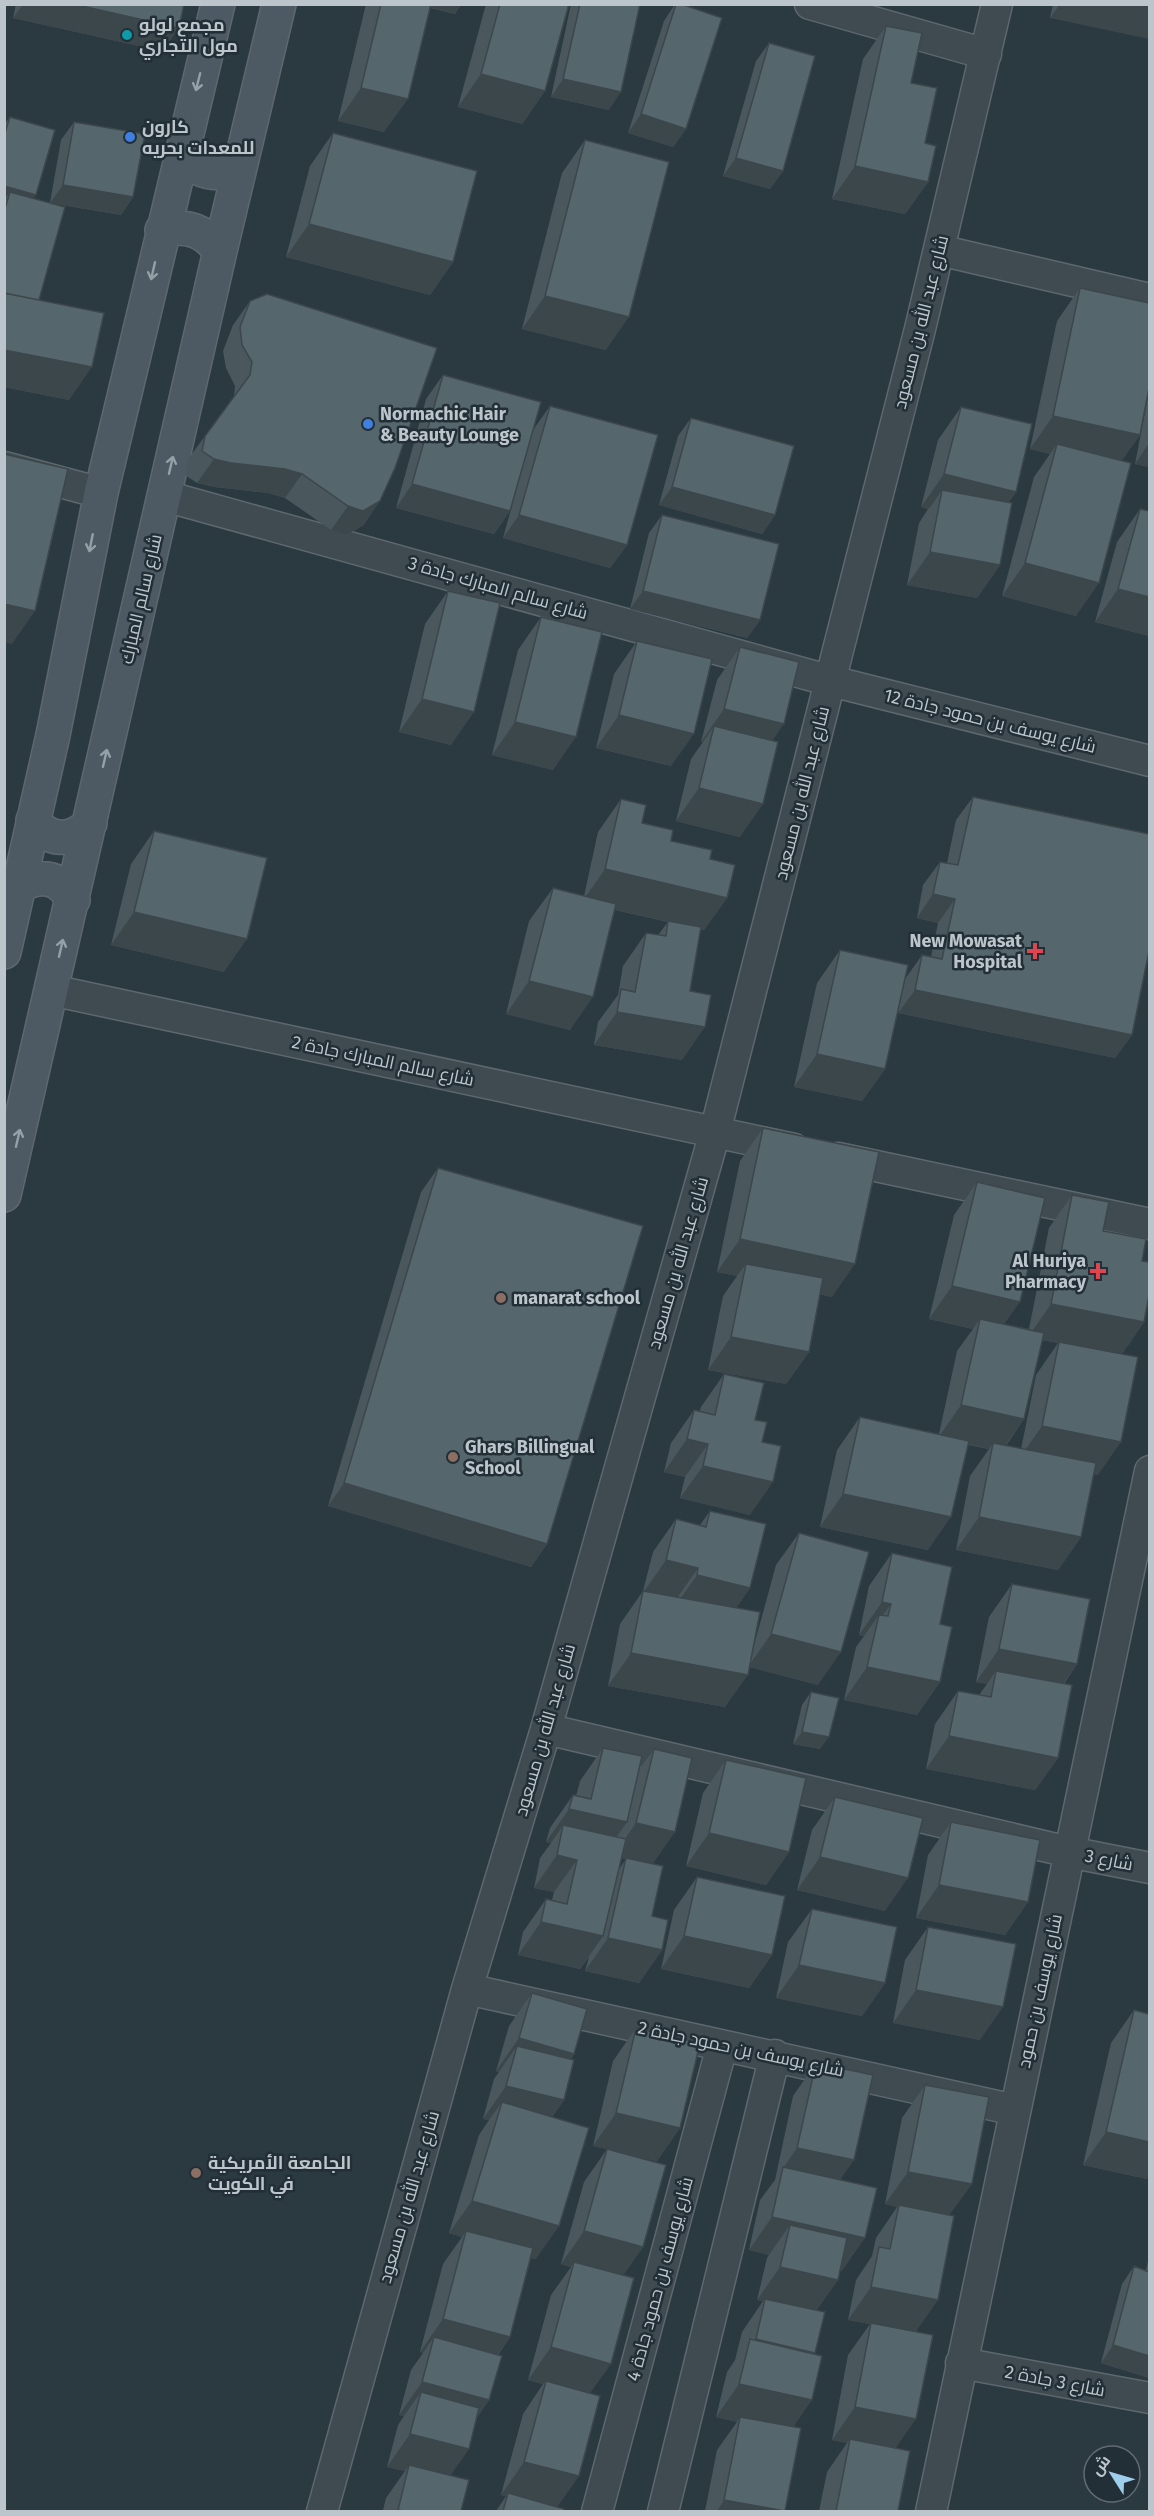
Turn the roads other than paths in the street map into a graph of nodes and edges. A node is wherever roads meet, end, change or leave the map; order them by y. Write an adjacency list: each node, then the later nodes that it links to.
1 (218, 4): 6 (main road, one-way to 6)
2 (279, 4): 7 (main road, شارع سالم المبارك)
3 (810, 4): 5 (street)
4 (997, 4): 5 (street, شارع عبد الله بن مسعود)
5 (986, 54): 9 (street, شارع عبد الله بن مسعود)
6 (181, 153): 7 (main road); 8 (main road)
7 (239, 169): 10 (main road, شارع سالم المبارك)
8 (162, 230): 10 (main road); 13 (main road, one-way to 13)
9 (939, 250): 11 (street); 15 (street, شارع عبد الله بن مسعود)
10 (220, 251): 14 (main road, شارع سالم المبارك, one-way to 10)
11 (1149, 299)
12 (4, 467): 13 (street)
13 (101, 493): 17 (main road, one-way to 17)
14 (165, 496): 15 (street, شارع سالم المبارك جادة 3); 18 (main road, شارع سالم المبارك, one-way to 14)
15 (831, 681): 16 (street, شارع يوسف بن حمود جادة 12); 23 (street, شارع عبد الله بن مسعود)
16 (1149, 762)
17 (33, 820): 18 (main road); 19 (main road)
18 (90, 823): 20 (main road, شارع سالم المبارك)
19 (19, 886): 20 (main road); 21 (main road)
20 (73, 900): 22 (main road, شارع سالم المبارك, one-way to 20)
21 (4, 952)
22 (51, 990): 23 (street, شارع سالم المبارك جادة 2); 24 (main road, شارع سالم المبارك, one-way to 22)
23 (715, 1132): 25 (street, شارع سالم المبارك جادة 2); 28 (street, شارع عبد الله بن مسعود)
24 (4, 1195)
25 (1149, 1224)
26 (1149, 1471): 27 (street, شارع يوسف بن حمود)
27 (1144, 1522): 29 (street, شارع يوسف بن حمود)
28 (546, 1729): 29 (street, شارع 3); 31 (street, شارع عبد الله بن مسعود)
29 (1069, 1852): 30 (street, شارع 3); 34 (street, شارع يوسف بن حمود)
30 (1149, 1868)
31 (467, 1989): 32 (street, شارع يوسف بن حمود جادة 2); 37 (street, شارع عبد الله بن مسعود)
32 (722, 2046): 33 (street, شارع يوسف بن حمود جادة 2); 38 (street, شارع يوسف بن حمود جادة 4)
33 (775, 2055): 34 (street, شارع يوسف بن حمود جادة 2); 39 (street)
34 (1015, 2110): 35 (street, شارع يوسف بن حمود)
35 (961, 2363): 36 (street, شارع 3 جادة 2); 40 (street, شارع يوسف بن حمود)
36 (1149, 2398)
37 (322, 2511)
38 (597, 2511)
39 (663, 2511)
40 (931, 2511)

